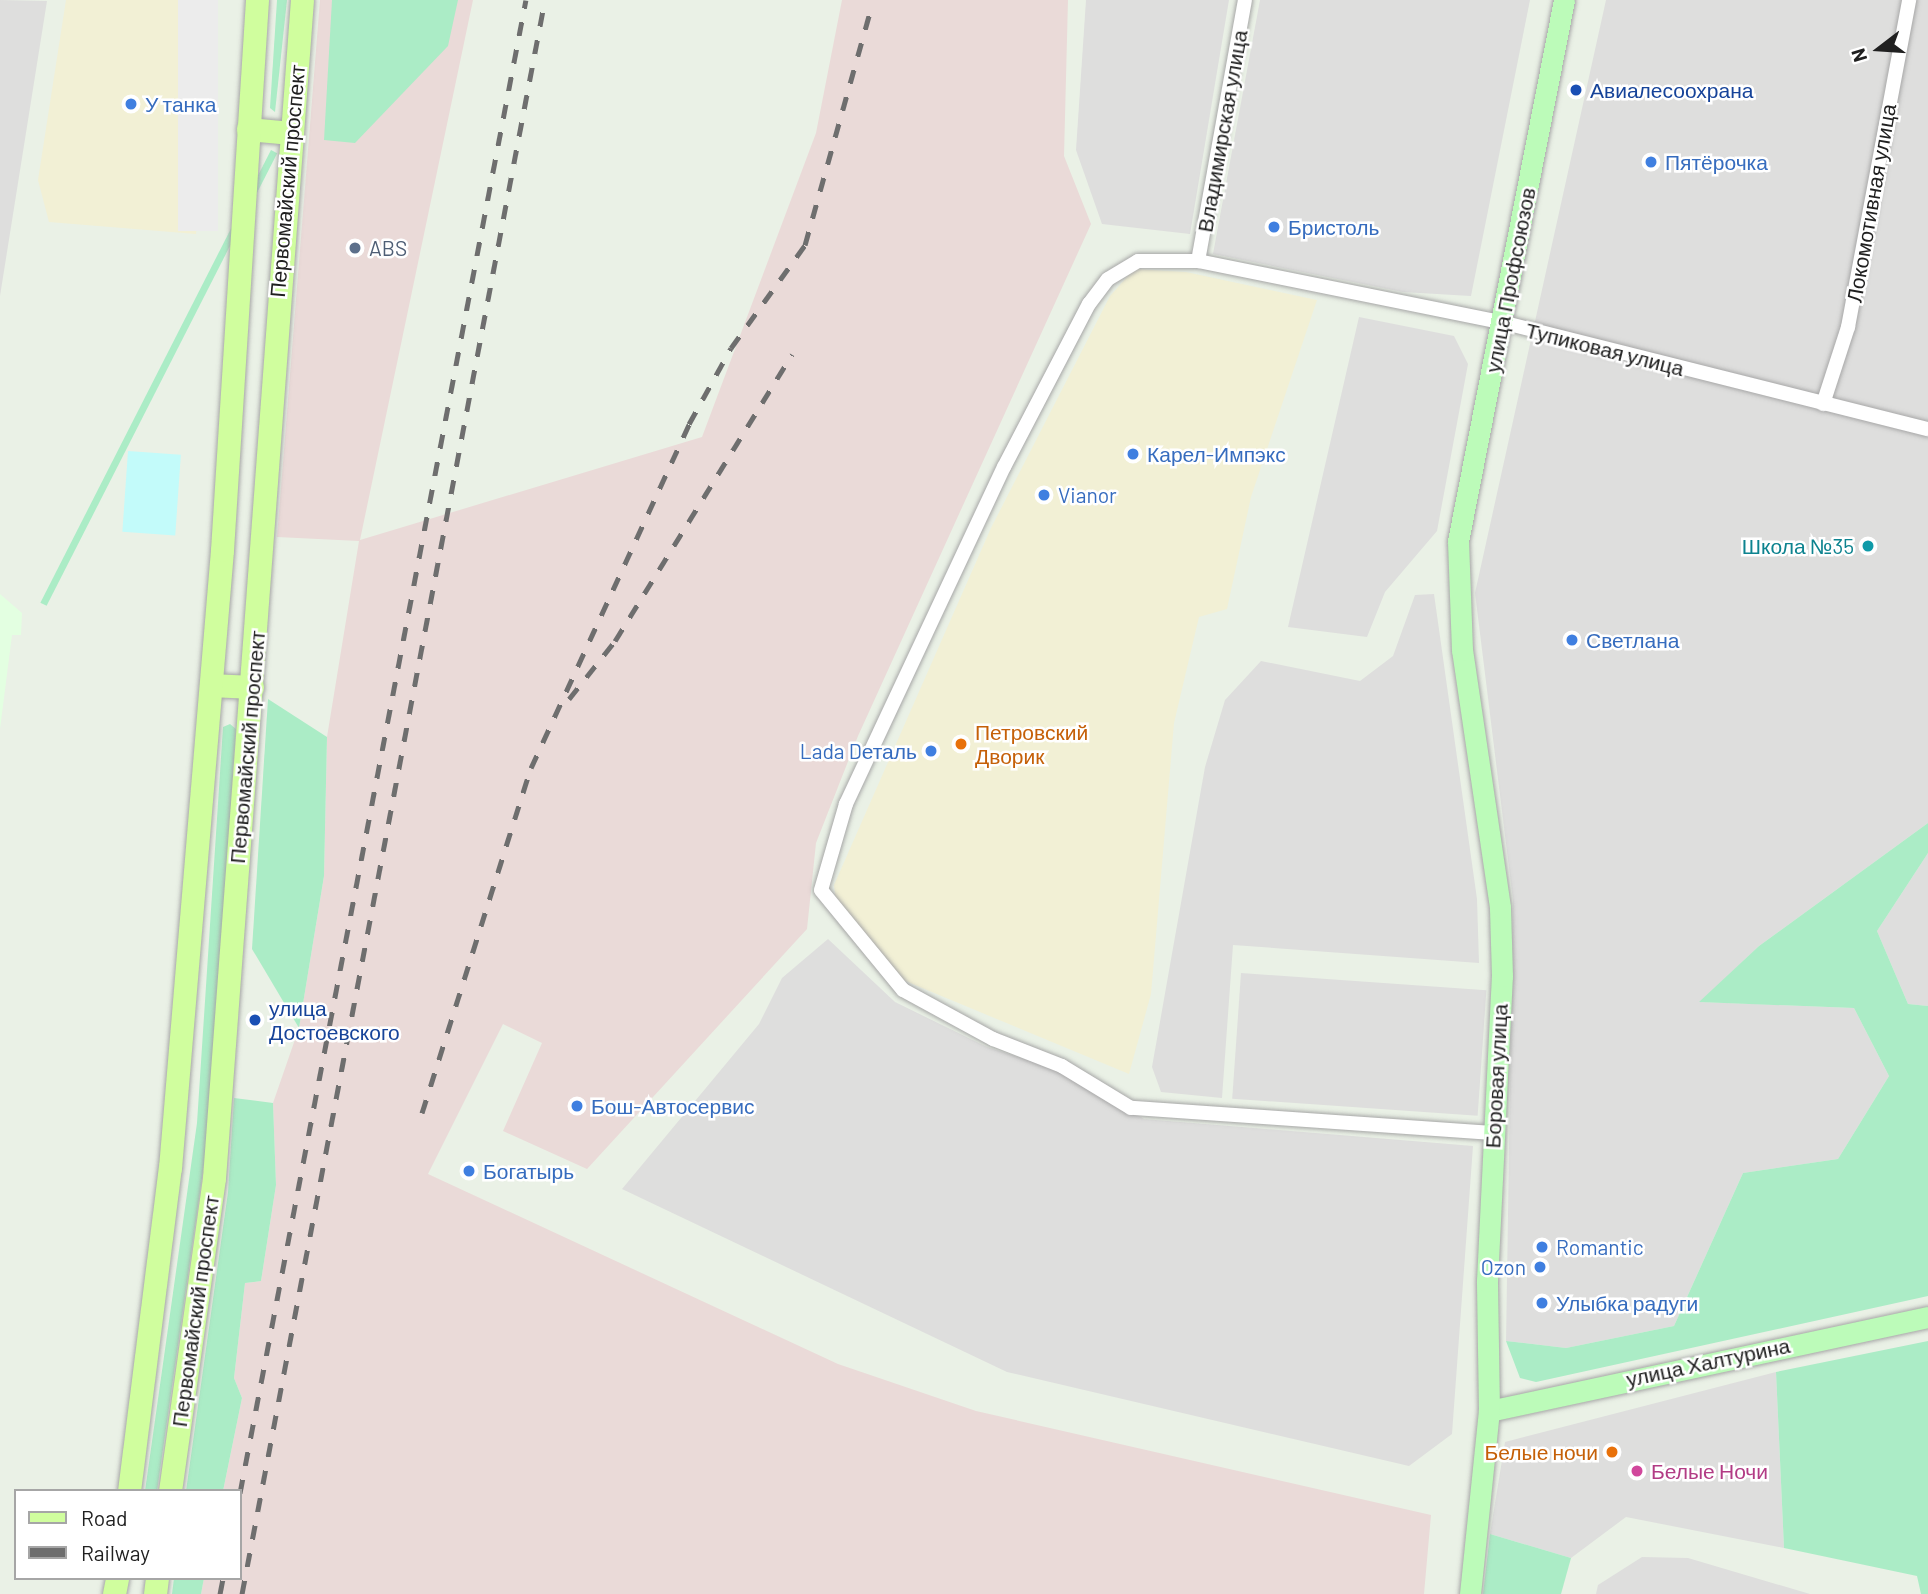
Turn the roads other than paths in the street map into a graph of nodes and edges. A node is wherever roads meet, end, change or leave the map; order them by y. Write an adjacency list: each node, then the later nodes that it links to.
1 (257, 0): 6 (main road, Первомайский проспект)
2 (302, 0): 7 (main road, Первомайский проспект)
3 (1245, 0): 8 (street, Владимирская улица)
4 (1564, 0): 9 (main road, улица Профсоюзов)
5 (1909, 0): 10 (street, Локомотивная улица)
6 (248, 129): 7 (main road); 13 (main road, Первомайский проспект)
7 (291, 132): 14 (main road, Первомайский проспект)
8 (1198, 261): 9 (street, Тупиковая улица); 15 (street, Тупиковая улица)
9 (1501, 322): 10 (street, Тупиковая улица); 12 (main road, улица Профсоюзов)
10 (1823, 404): 11 (street, Тупиковая улица)
11 (1928, 429)
12 (1459, 559): 15 (main road, Боровая улица)
13 (211, 685): 14 (main road); 18 (main road, Первомайский проспект)
14 (252, 687): 19 (main road, Первомайский проспект)
15 (1493, 1133): 17 (main road, Боровая улица)
16 (1928, 1317): 17 (main road, улица Халтурина)
17 (1489, 1411): 20 (main road, Боровая улица)
18 (129, 1489)
19 (170, 1489)
20 (1474, 1571): 21 (main road); 22 (street, Боровая улица)
21 (1470, 1594)
22 (1480, 1594)

